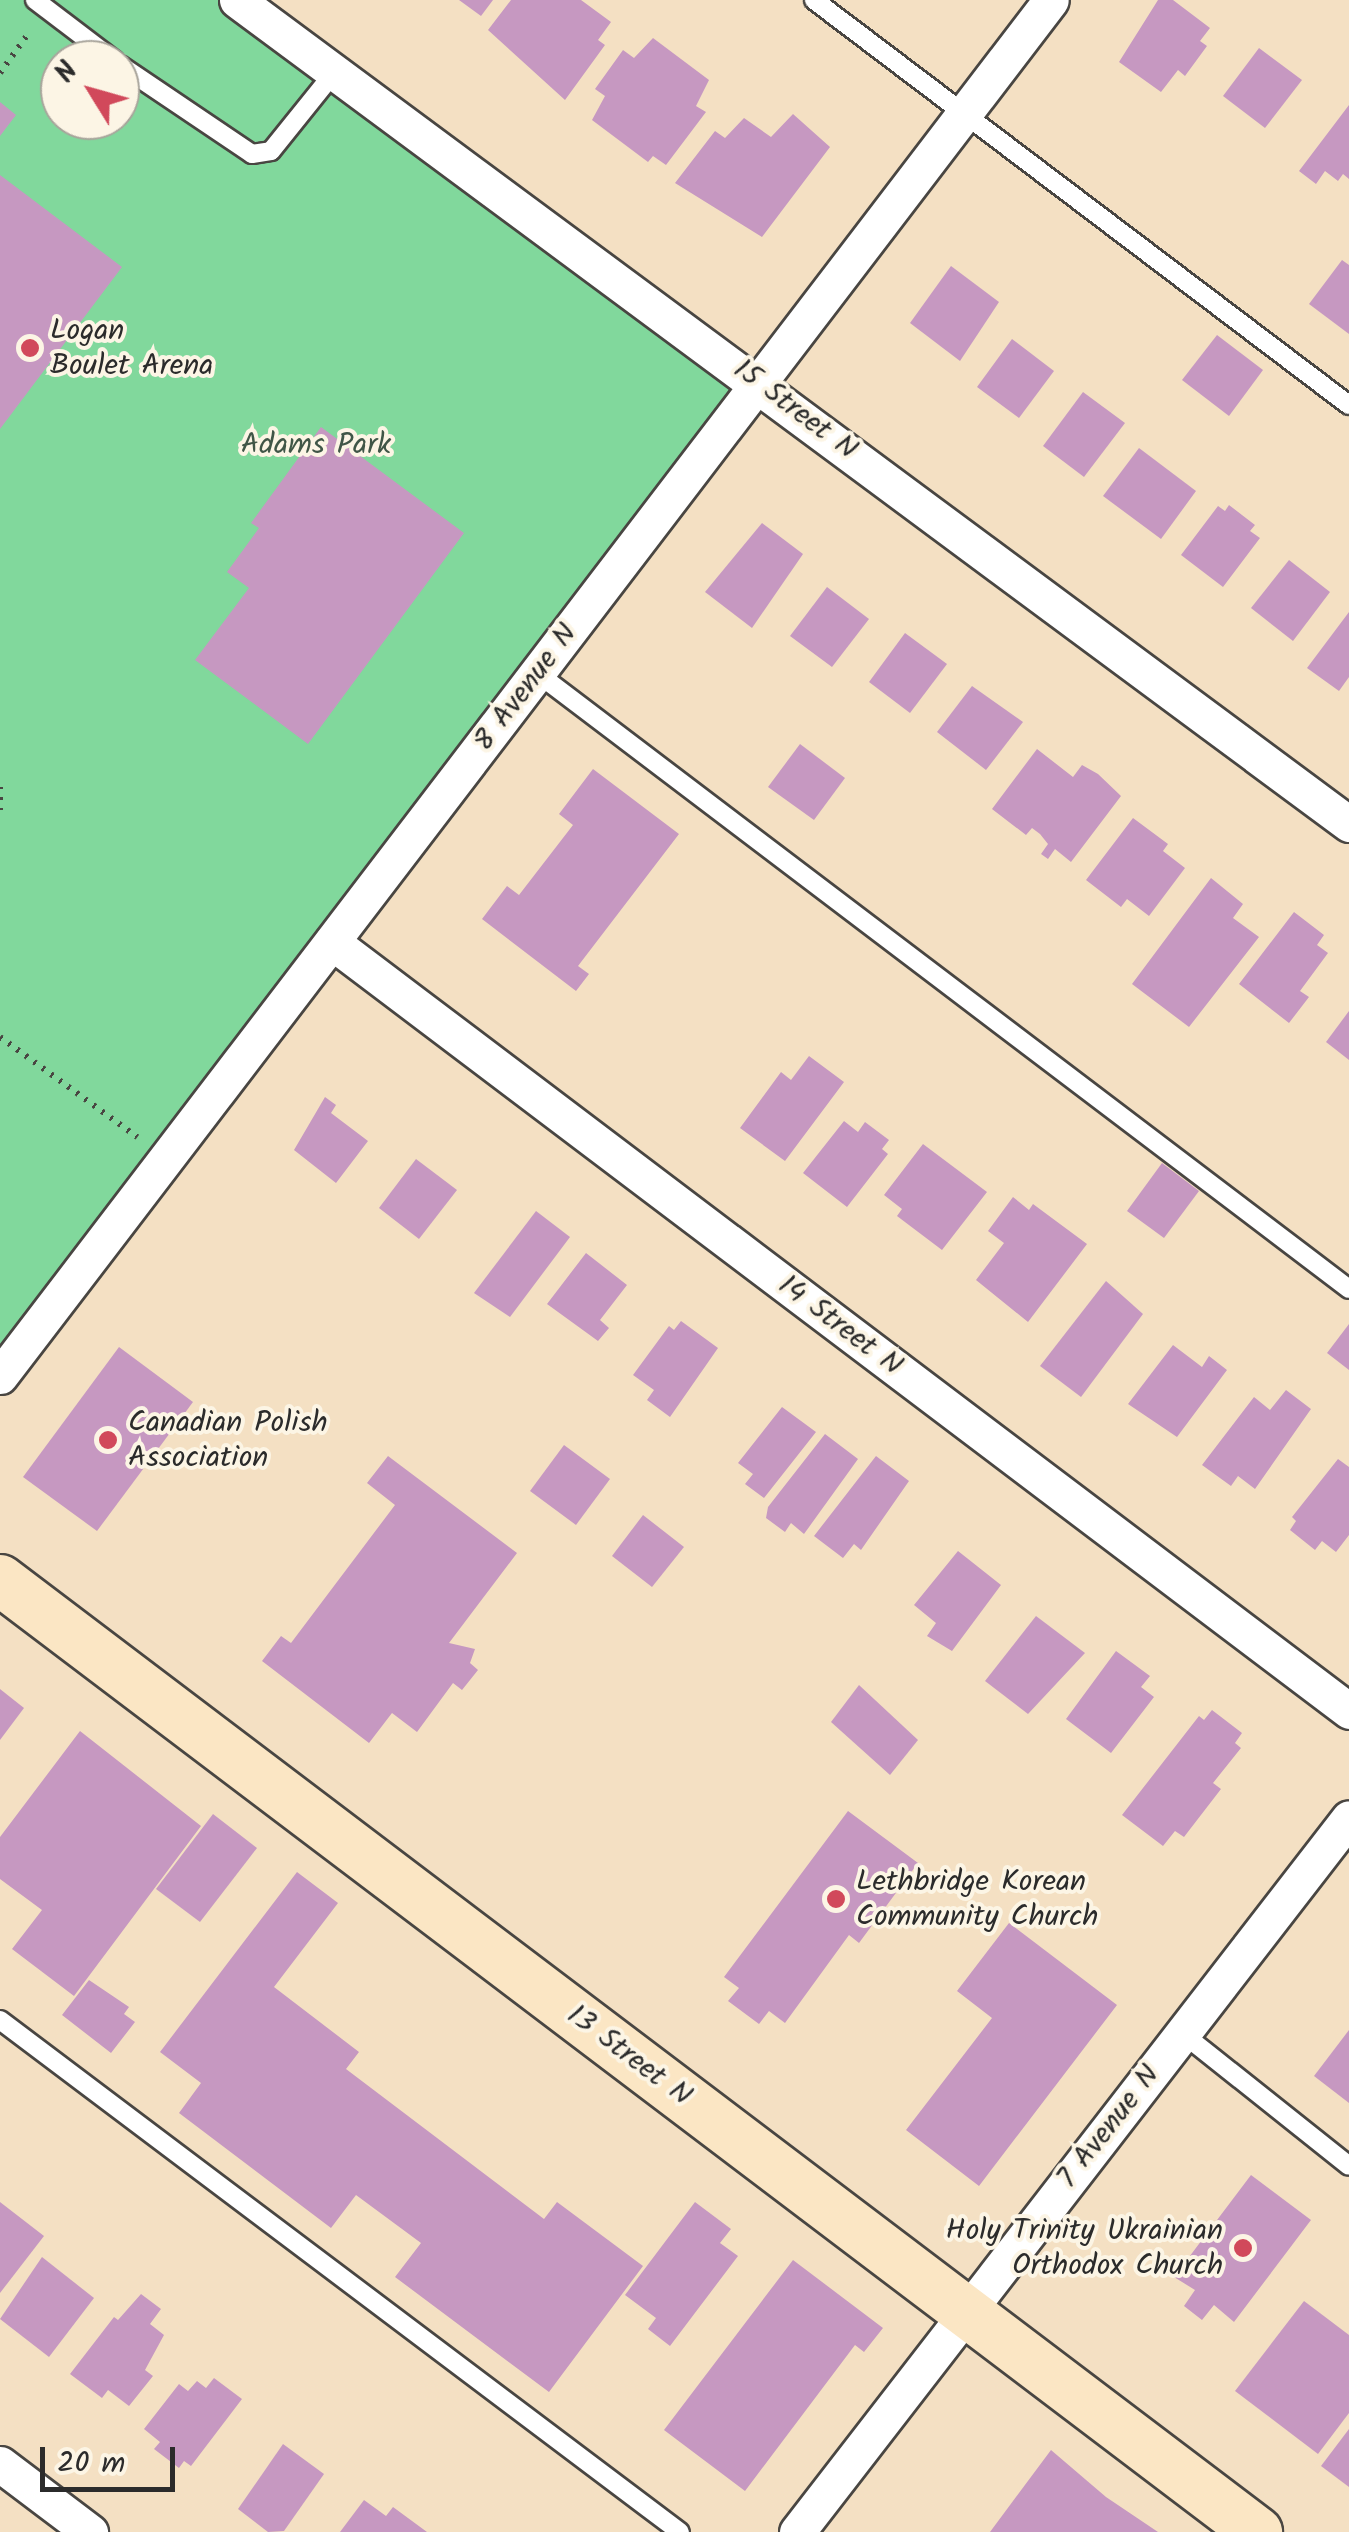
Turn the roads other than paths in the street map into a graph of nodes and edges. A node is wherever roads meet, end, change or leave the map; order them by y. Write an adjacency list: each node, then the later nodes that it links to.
1 (237, 0): 6 (street, 15 Street N)
2 (814, 0): 8 (lane)
3 (1050, 0): 8 (street, 8 Avenue N)
4 (41, 5): 5 (lane)
5 (87, 40)
6 (338, 68): 7 (lane); 9 (street, 15 Street N)
7 (140, 78)
8 (964, 113): 9 (street, 8 Avenue N); 10 (lane)
9 (758, 383): 11 (street, 8 Avenue N); 12 (street, 15 Street N)
10 (1349, 405)
11 (537, 673): 13 (street, 8 Avenue N); 14 (lane)
12 (1349, 824)
13 (332, 942): 15 (street, 8 Avenue N); 17 (street, 14 Street N)
14 (1349, 1289)
15 (0, 1376)
16 (0, 1580): 22 (street, 13 Street N)
17 (1349, 1711)
18 (1349, 1818): 20 (street, 7 Avenue N)
19 (0, 2020): 25 (lane)
20 (1182, 2033): 21 (lane); 22 (street, 7 Avenue N)
21 (1349, 2166)
22 (966, 2311): 26 (street, 7 Avenue N); 27 (street, 13 Street N)
23 (0, 2464): 24 (street)
24 (90, 2532)
25 (680, 2532)
26 (797, 2532)
27 (1257, 2532)

